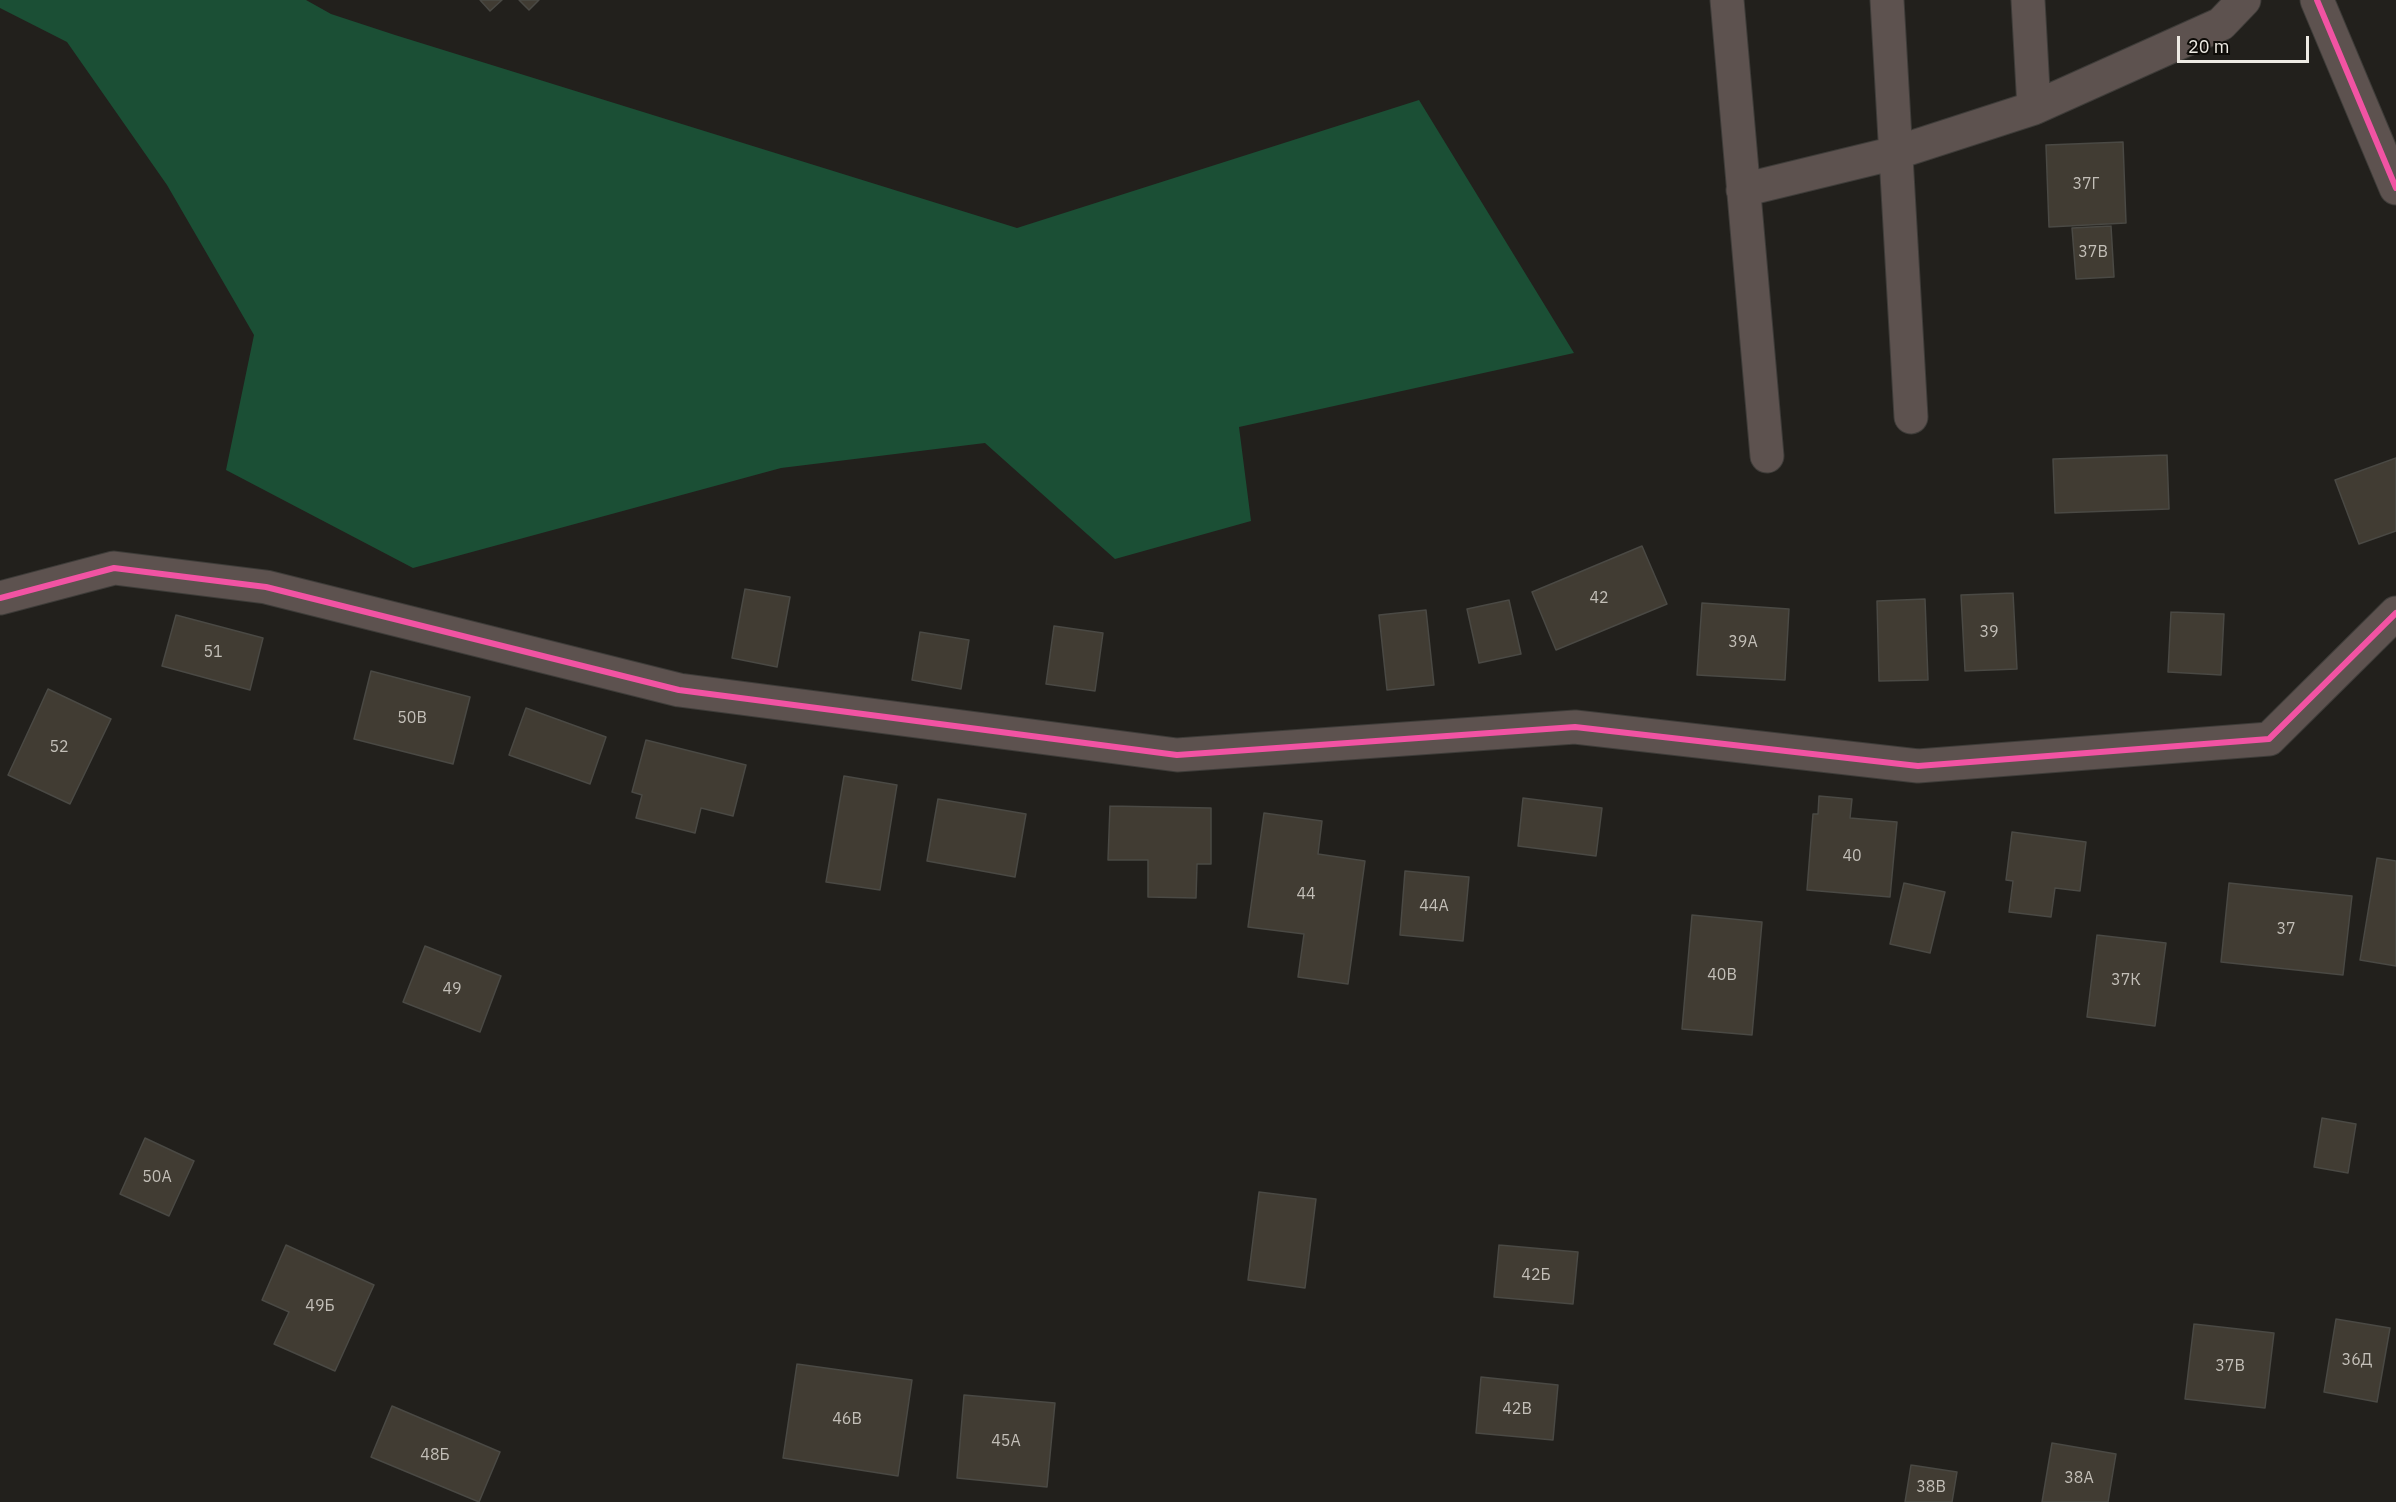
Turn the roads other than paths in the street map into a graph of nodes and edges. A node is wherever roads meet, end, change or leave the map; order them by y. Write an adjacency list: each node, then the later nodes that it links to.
1 (1727, 0): 9 (street)
2 (1887, 0): 7 (street)
3 (2028, 0): 6 (street)
4 (2244, 0): 6 (street)
5 (2317, 0): 8 (street)
6 (2034, 108): 7 (street)
7 (1895, 153): 9 (street); 10 (street)
8 (2396, 188)
9 (1743, 190): 11 (street)
10 (1911, 417)
11 (1767, 456)
12 (0, 598): 13 (street)
13 (2396, 613)

